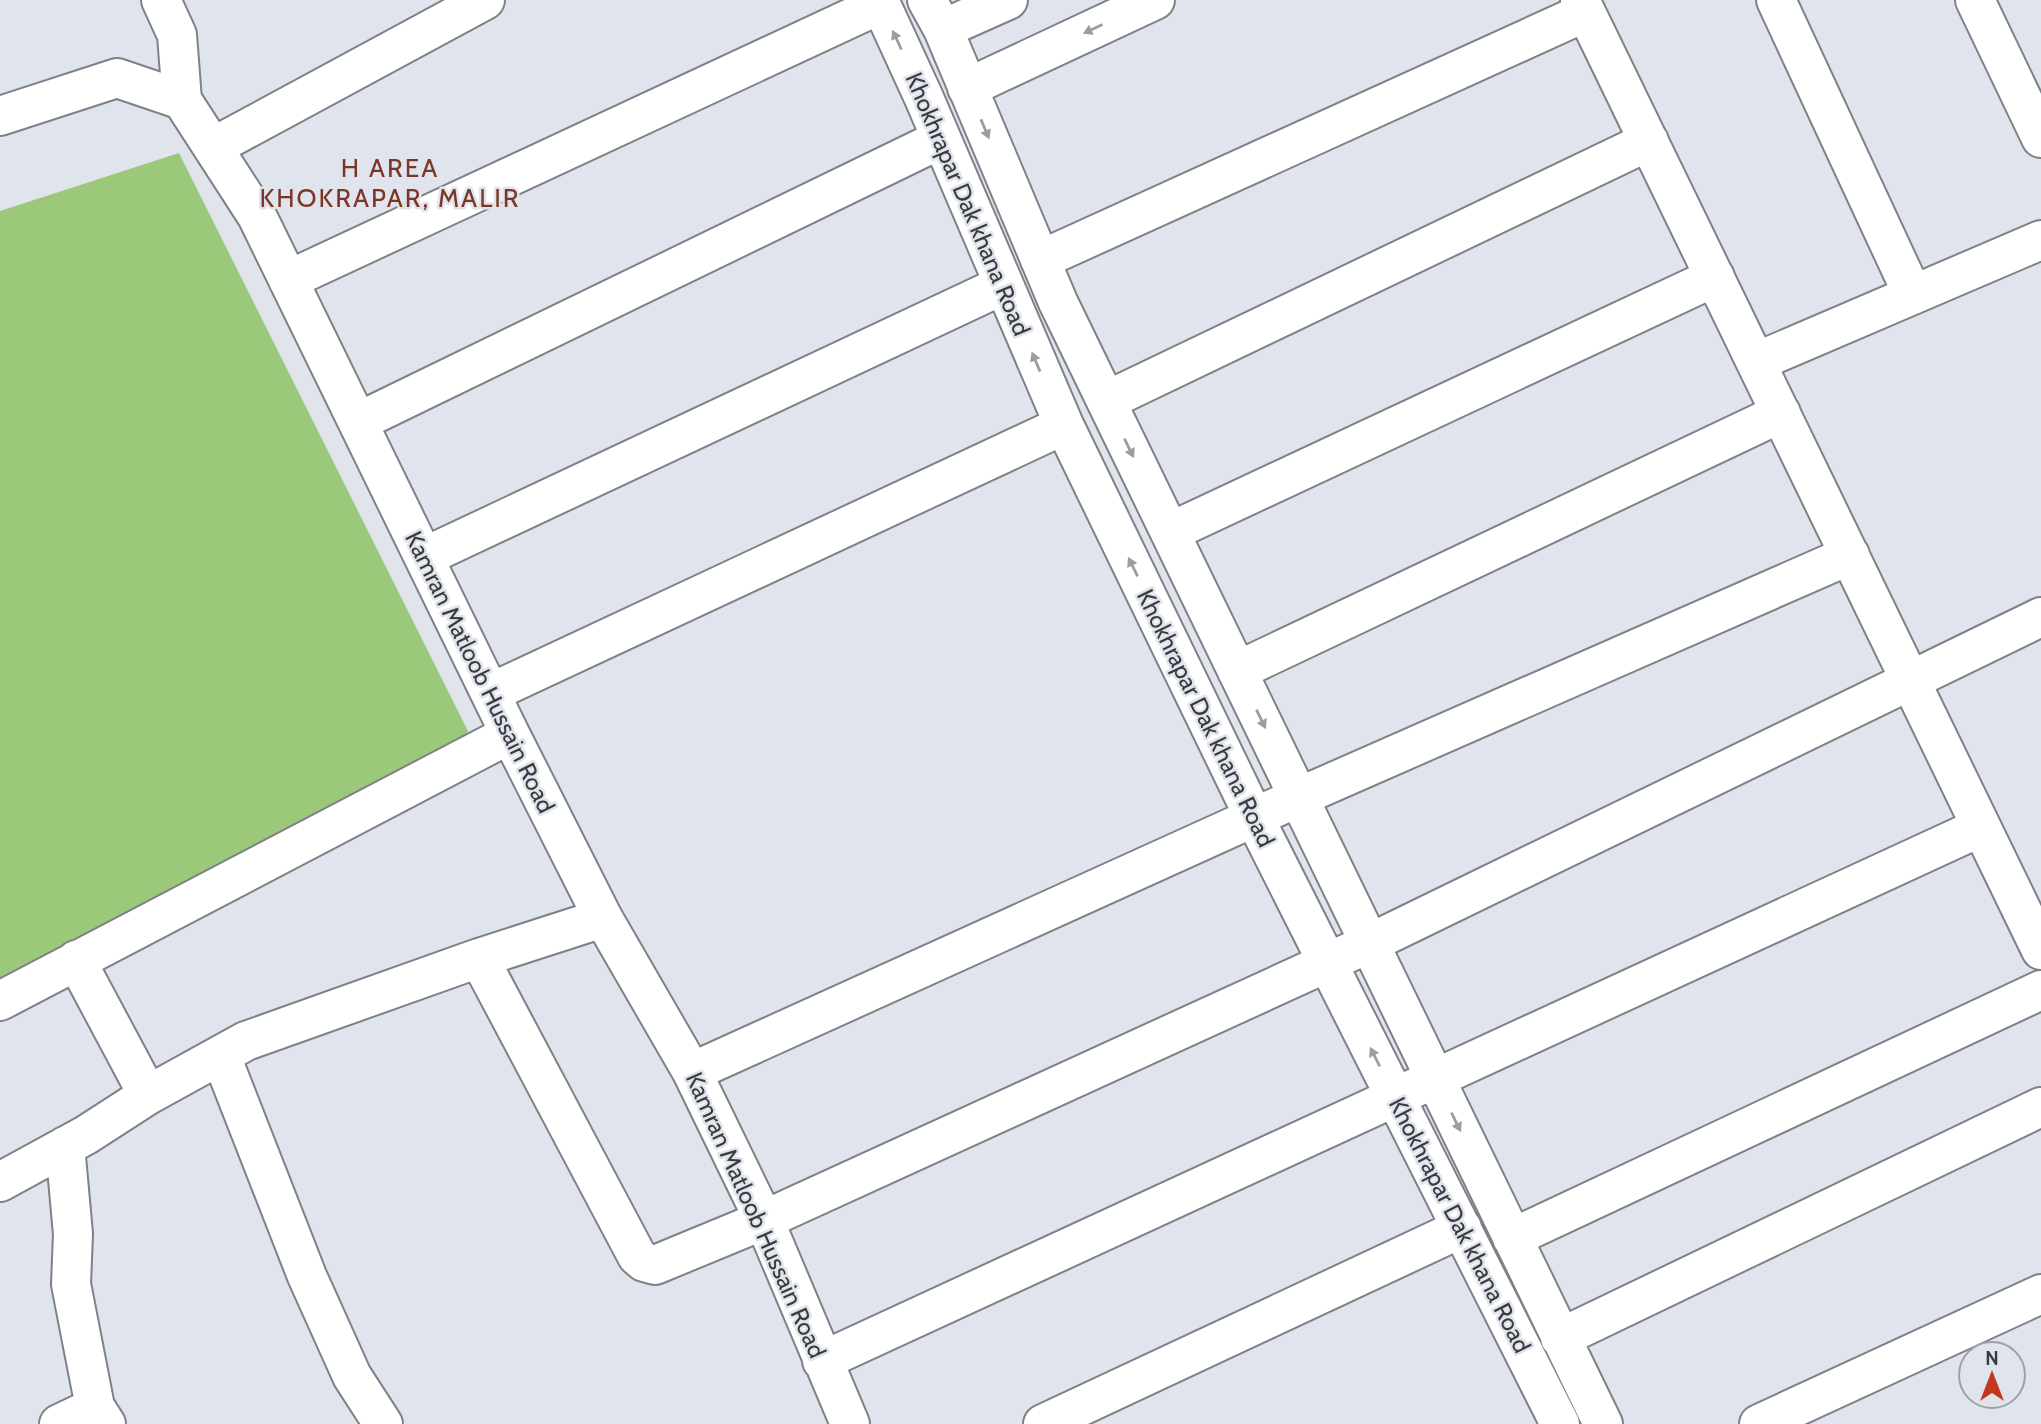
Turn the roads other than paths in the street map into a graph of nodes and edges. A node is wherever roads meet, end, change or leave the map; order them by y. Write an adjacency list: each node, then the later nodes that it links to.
1 (485, 0): 16 (street)
2 (1008, 0): 9 (street)
3 (1155, 0): 10 (street, one-way to 10)
4 (1776, 0): 22 (street)
5 (1975, 0): 13 (street)
6 (166, 2): 11 (street)
7 (880, 2): 14 (street, Khokhrapar Dak khana Road, one-way to 7); 20 (street)
8 (1583, 6): 15 (street); 18 (street)
9 (935, 15): 10 (street, Khokhrapar Dak khana Road)
10 (967, 88): 18 (street, Khokhrapar Dak khana Road, one-way to 18)
11 (182, 100): 12 (street); 16 (street, Kamran Matloob Hussain Road)
12 (0, 116)
13 (2041, 138)
14 (941, 139): 21 (street, Khokhrapar Dak khana Road); 26 (street)
15 (1649, 141): 19 (street); 24 (street)
16 (213, 147): 20 (street, Kamran Matloob Hussain Road)
17 (2041, 240): 22 (street)
18 (1040, 261): 24 (street, Khokhrapar Dak khana Road)
19 (1715, 277): 23 (street); 28 (street)
20 (288, 280): 26 (street, Kamran Matloob Hussain Road)
21 (1003, 285): 27 (street, Khokhrapar Dak khana Road, one-way to 21); 30 (street)
22 (1913, 295): 23 (street)
23 (1756, 362): 25 (street)
24 (1106, 401): 28 (street, Khokhrapar Dak khana Road, one-way to 28)
25 (1781, 413): 29 (street); 32 (street)
26 (358, 422): 30 (street, Kamran Matloob Hussain Road)
27 (1064, 425): 34 (street); 37 (street, Khokhrapar Dak khana Road, one-way to 27)
28 (1170, 531): 32 (street, Khokhrapar Dak khana Road)
29 (1850, 555): 33 (street); 36 (street)
30 (424, 557): 34 (street, Kamran Matloob Hussain Road)
31 (2041, 617): 33 (street)
32 (1237, 671): 36 (street, Khokhrapar Dak khana Road, one-way to 36)
33 (1911, 681): 38 (street); 40 (street)
34 (490, 692): 35 (street, Kamran Matloob Hussain Road)
35 (510, 734): 39 (street, Kamran Matloob Hussain Road); 43 (street)
36 (1299, 797): 37 (street); 40 (street, Khokhrapar Dak khana Road)
37 (1254, 817): 44 (street, Khokhrapar Dak khana Road); 48 (street)
38 (1982, 827): 41 (street); 49 (street)
39 (603, 918): 42 (street); 48 (street, Kamran Matloob Hussain Road)
40 (1370, 943): 44 (street); 49 (street, Khokhrapar Dak khana Road)
41 (2041, 950)
42 (479, 958): 47 (street); 55 (street)
43 (76, 960): 46 (street); 50 (street)
44 (1327, 962): 51 (street, Khokhrapar Dak khana Road, one-way to 44); 55 (street)
45 (2041, 990): 57 (street)
46 (0, 1001)
47 (221, 1056): 50 (street); 63 (street)
48 (692, 1072): 55 (street, Kamran Matloob Hussain Road)
49 (1435, 1078): 51 (street); 57 (street, Khokhrapar Dak khana Road, one-way to 57)
50 (148, 1095): 53 (street)
51 (1395, 1097): 56 (street, Khokhrapar Dak khana Road); 60 (street)
52 (2041, 1107): 59 (street)
53 (65, 1146): 54 (street); 61 (street)
54 (0, 1182)
55 (764, 1220): 60 (street, Kamran Matloob Hussain Road)
56 (1462, 1228): 65 (street); 66 (street, Khokhrapar Dak khana Road)
57 (1512, 1238): 59 (street, Khokhrapar Dak khana Road)
58 (2041, 1294): 68 (street)
59 (1560, 1338): 67 (street, Khokhrapar Dak khana Road)
60 (822, 1362): 64 (street, Kamran Matloob Hussain Road)
61 (100, 1415): 62 (street)
62 (59, 1424)
63 (383, 1424)
64 (850, 1424)
65 (1043, 1424)
66 (1560, 1424)
67 (1603, 1424)
68 (1759, 1424)

